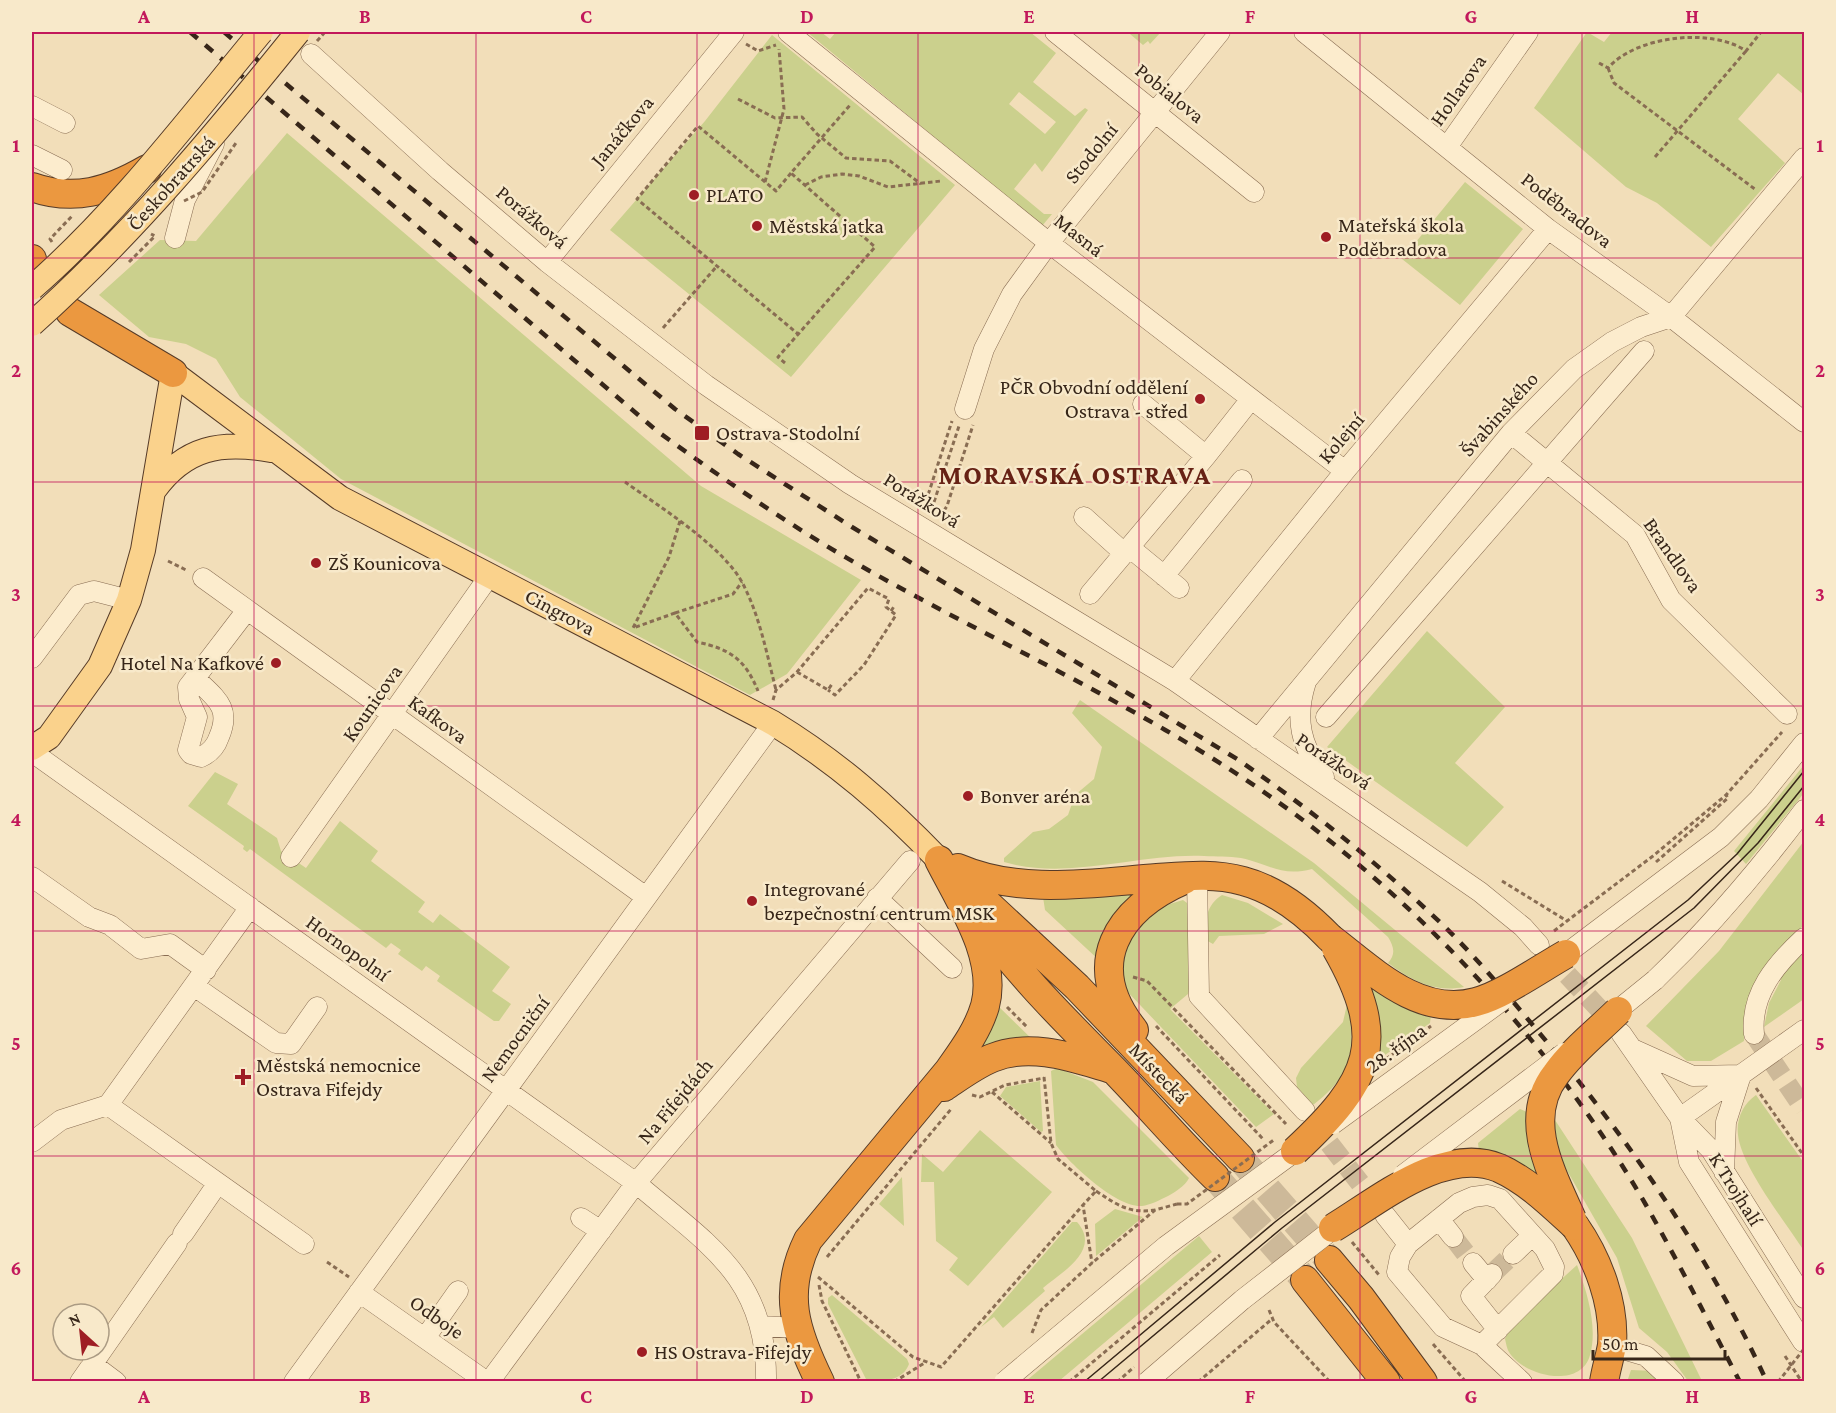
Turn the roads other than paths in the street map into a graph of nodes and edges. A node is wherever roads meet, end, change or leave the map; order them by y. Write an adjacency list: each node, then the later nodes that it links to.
1 (261, 32): 17 (main road, Českobratrská, bridge)
2 (298, 32): 12 (main road, Českobratrská, bridge)
3 (733, 32): 24 (street, Janáčkova)
4 (1055, 32): 11 (street, Pobialova)
5 (1220, 32): 11 (street, Stodolní)
6 (1304, 32): 14 (street, Poděbradova)
7 (1528, 32): 14 (street, Hollarova)
8 (783, 38): 23 (street, Masná)
9 (311, 54): 24 (street, Porážková)
10 (32, 106): 13 (street)
11 (1155, 112): 20 (street, Pobialova); 23 (street, Stodolní)
12 (228, 119): 22 (street, bridge); 28 (main road, Českobratrská, bridge)
13 (65, 123)
14 (1447, 147): 21 (street, Poděbradova)
15 (32, 155): 18 (street)
16 (1804, 158): 27 (street)
17 (147, 169): 19 (highway); 25 (main road, Českobratrská, bridge)
18 (62, 170)
19 (32, 187)
20 (1254, 192)
21 (1548, 229): 27 (street, Poděbradova); 39 (street, Kolejní)
22 (176, 238)
23 (1049, 243): 31 (street, Masná); 33 (street, Stodolní)
24 (547, 261): 54 (street, Porážková)
25 (32, 269)
26 (75, 307): 30 (highway)
27 (1671, 318): 34 (street, Poděbradova); 35 (street, Švabinského)
28 (32, 324)
29 (1644, 351): 38 (street)
30 (173, 373): 36 (main road, Cingrova); 41 (main road)
31 (1251, 399): 37 (street); 39 (street, Masná)
32 (1143, 404): 37 (street)
33 (965, 409)
34 (1804, 422)
35 (1511, 433): 38 (street, Brandlova); 53 (street, Švabinského)
36 (273, 450): 41 (main road); 44 (main road, Cingrova)
37 (1206, 456): 43 (street)
38 (1548, 464): 57 (street); 58 (street, Brandlova)
39 (1345, 471): 54 (street, Kolejní)
40 (1242, 480): 45 (street)
41 (153, 492): 49 (main road)
42 (1084, 517): 43 (street)
43 (1127, 550): 45 (street); 48 (street)
44 (490, 575): 55 (main road, Cingrova); 56 (street, Kounicova)
45 (1164, 576): 47 (street)
46 (203, 578): 50 (street, Kafkova)
47 (1179, 588)
48 (1090, 594)
49 (129, 600): 51 (street); 61 (main road)
50 (247, 610): 52 (street); 56 (street, Kafkova)
51 (32, 658)
52 (195, 678)
53 (1307, 678): 59 (street, Švabinského); 62 (street)
54 (1175, 681): 59 (street, Porážková)
55 (772, 712): 65 (main road, Cingrova); 69 (street, Nemocniční)
56 (392, 716): 64 (street, Kounicova); 69 (street, Kafkova)
57 (1326, 717)
58 (1788, 719)
59 (1258, 739): 62 (street, Porážková)
60 (1804, 743): 74 (street, 28. října)
61 (32, 750): 71 (street, Hornopolní)
62 (1331, 787): 75 (street, Porážková)
63 (1804, 810): 81 (street, bridge)
64 (291, 857)
65 (939, 860): 67 (highway); 67 (highway, Místecká); 83 (highway, Místecká); 86 (highway)
66 (910, 861): 70 (street, Na Fifejdách)
67 (1197, 875): 72 (highway); 88 (street)
68 (32, 877): 77 (street)
69 (646, 897): 85 (street, Nemocniční)
70 (877, 898): 76 (street); 95 (street, Na Fifejdách)
71 (250, 908): 77 (street); 85 (street, Hornopolní)
72 (1330, 938): 74 (highway, bridge); 91 (highway, bridge)
73 (1804, 938): 82 (street)
74 (1560, 943): 91 (street, 28. října, bridge)
75 (1539, 945)
76 (952, 968)
77 (206, 970): 78 (street)
78 (194, 986): 79 (street); 87 (street)
79 (317, 1007)
80 (1804, 1030): 84 (street)
81 (1624, 1031): 84 (street); 89 (street); 99 (highway, bridge); 100 (street, bridge)
82 (1754, 1034)
83 (1114, 1069): 86 (highway); 93 (highway, Místecká)
84 (1742, 1075): 89 (street); 92 (street)
85 (507, 1091): 95 (street, Hornopolní); 110 (street, Nemocniční)
86 (927, 1097): 115 (highway)
87 (108, 1105): 90 (street); 94 (street)
88 (1305, 1111)
89 (1680, 1118): 92 (street, K Trojhalí); 120 (street, K Trojhalí)
90 (32, 1142)
91 (1295, 1151): 129 (street, 28. října, bridge)
92 (1724, 1172): 113 (street, K Trojhalí)
93 (1215, 1177)
94 (218, 1183): 104 (street); 121 (street)
95 (636, 1183): 101 (street, Na Fifejdách); 114 (street, Hornopolní)
96 (1385, 1215): 105 (street)
97 (581, 1218): 101 (street)
98 (1438, 1220): 102 (street); 103 (street); 105 (street)
99 (1575, 1226): 100 (highway, bridge); 119 (highway)
100 (1333, 1228): 130 (street, bridge)
101 (601, 1231): 126 (street, Na Fifejdách)
102 (1532, 1236): 106 (street); 116 (street)
103 (1453, 1237)
104 (304, 1244)
105 (1408, 1244): 118 (street)
106 (1513, 1254)
107 (1329, 1260): 112 (highway)
108 (1473, 1263): 116 (street)
109 (1305, 1280): 131 (highway)
110 (361, 1289): 117 (street, Odboje); 125 (street, Nemocniční)
111 (458, 1291): 117 (street)
112 (1362, 1298): 132 (highway); 133 (highway)
113 (1804, 1298)
114 (761, 1326): 115 (street); 127 (street, Hornopolní)
115 (797, 1328): 128 (highway)
116 (1498, 1330): 118 (street)
117 (425, 1338): 126 (street, Odboje)
118 (1482, 1345): 134 (street)
119 (1612, 1346): 122 (highway); 135 (street)
120 (1804, 1346)
121 (92, 1364): 123 (street); 124 (street)
122 (1603, 1379)
123 (80, 1382)
124 (116, 1382)
125 (294, 1382)
126 (488, 1382)
127 (766, 1382)
128 (820, 1382)
129 (1004, 1382)
130 (1147, 1382)
131 (1386, 1382)
132 (1423, 1382)
133 (1443, 1382)
134 (1522, 1382)
135 (1674, 1382)

